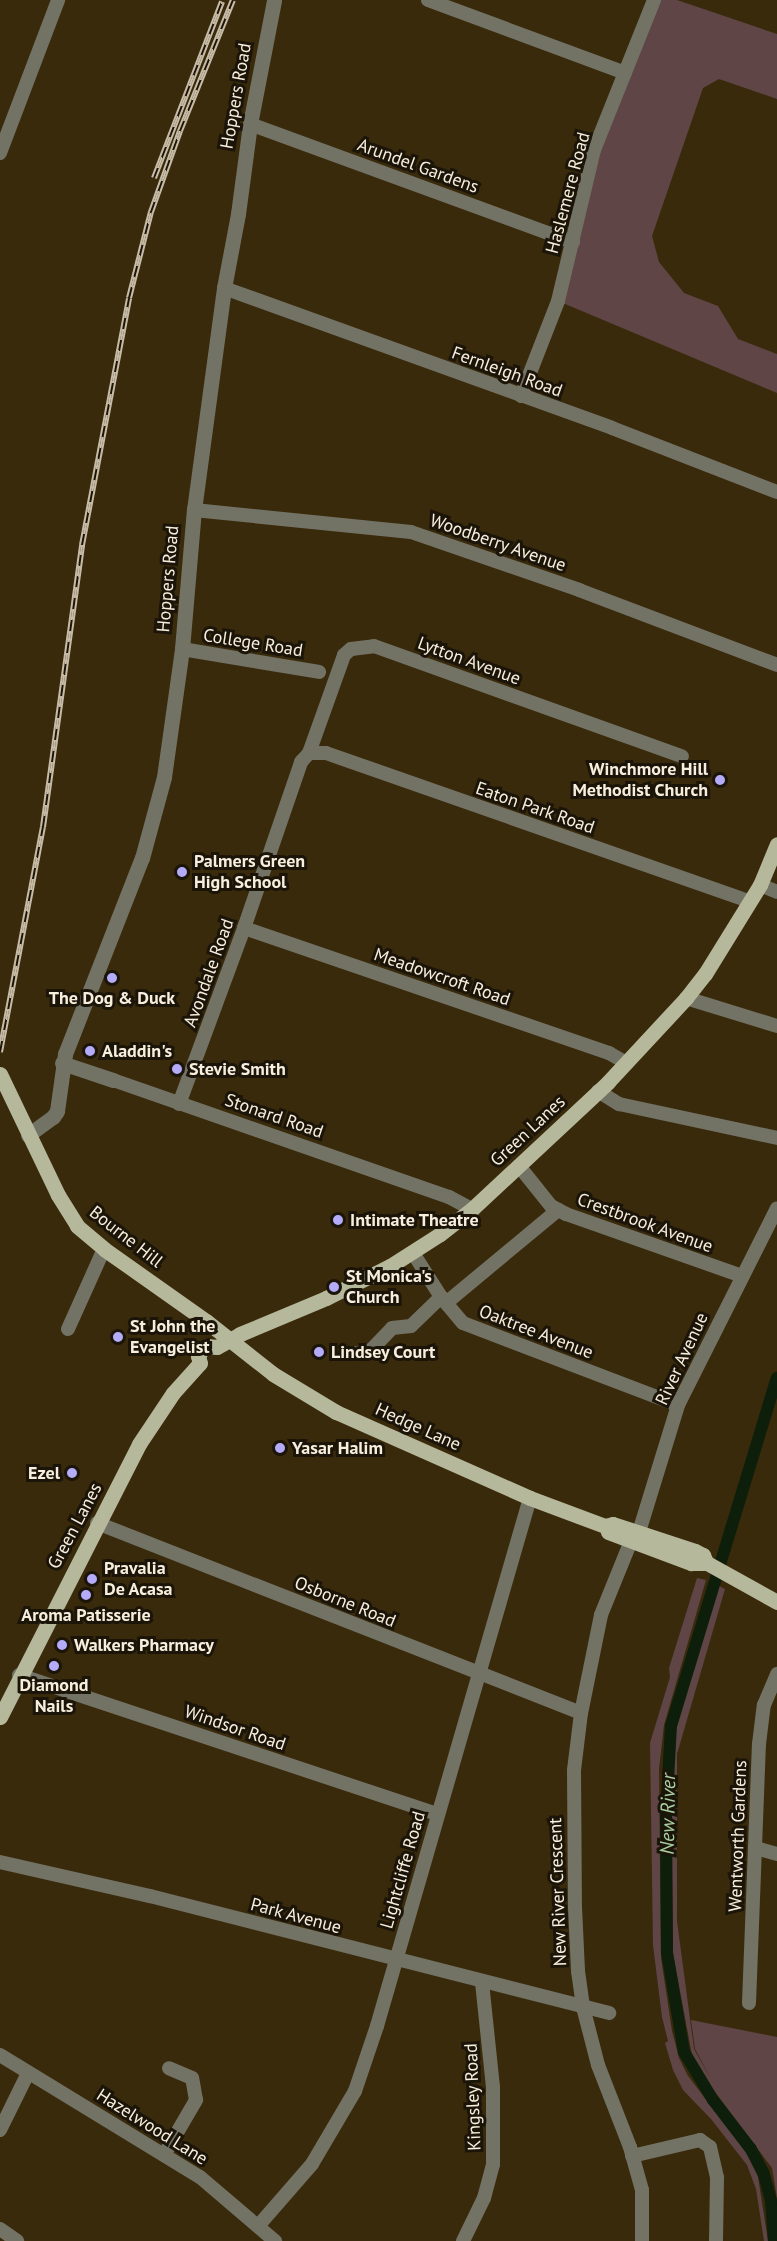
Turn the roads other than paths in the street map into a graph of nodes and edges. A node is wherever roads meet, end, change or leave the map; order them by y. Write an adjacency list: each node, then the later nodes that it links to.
1 (58, 0): 7 (street)
2 (274, 0): 6 (street, Hoppers Road)
3 (428, 0): 5 (street)
4 (654, 0): 5 (street, Haslemere Road)
5 (625, 73): 8 (street, Haslemere Road)
6 (250, 124): 8 (street, Arundel Gardens); 9 (street, Hoppers Road)
7 (0, 153)
8 (573, 242): 10 (street, Haslemere Road)
9 (224, 288): 10 (street, Fernleigh Road); 12 (street, Hoppers Road)
10 (521, 396): 11 (street, Fernleigh Road)
11 (777, 492)
12 (194, 510): 13 (street, Hoppers Road); 14 (street, Woodberry Avenue)
13 (182, 649): 15 (street, College Road); 25 (street, Hoppers Road)
14 (777, 665)
15 (319, 672)
16 (309, 753): 17 (street, Lytton Avenue); 21 (street, Eaton Park Road); 22 (street, Avondale Road)
17 (682, 756)
18 (777, 844): 19 (main road, Green Lanes)
19 (760, 885): 20 (street); 21 (main road, Green Lanes)
20 (777, 892)
21 (748, 902): 23 (main road, Green Lanes)
22 (244, 928): 26 (street, Meadowcroft Road); 30 (street, Avondale Road)
23 (687, 998): 24 (street); 26 (main road, Green Lanes)
24 (777, 1026)
25 (62, 1063): 28 (street, Stonard Road); 31 (street, Hoppers Road)
26 (626, 1063): 29 (main road, Green Lanes)
27 (0, 1074): 31 (main road, Bourne Hill)
28 (113, 1080): 30 (street, Stonard Road)
29 (598, 1091): 32 (street); 33 (main road, Green Lanes)
30 (174, 1102): 35 (street, Stonard Road)
31 (28, 1135): 37 (main road, Bourne Hill)
32 (777, 1138)
33 (519, 1166): 35 (main road, Green Lanes); 36 (street, Crestbrook Avenue)
34 (777, 1208): 39 (street, River Avenue)
35 (472, 1209): 38 (main road, Green Lanes)
36 (558, 1210): 39 (street, Crestbrook Avenue); 40 (street)
37 (104, 1249): 41 (street); 42 (main road, Bourne Hill)
38 (413, 1253): 40 (street, Oaktree Avenue); 42 (main road, Green Lanes)
39 (742, 1276): 44 (street, River Avenue)
40 (444, 1300): 43 (street); 44 (street, Oaktree Avenue)
41 (68, 1329)
42 (223, 1344): 45 (main road, Hedge Lane); 46 (main road, Green Lanes)
43 (357, 1353)
44 (678, 1405): 47 (street, River Avenue)
45 (530, 1498): 47 (main road, Hedge Lane); 50 (street, Lightcliffe Road)
46 (97, 1522): 49 (main road, Green Lanes); 50 (street, Osborne Road)
47 (635, 1537): 48 (main road, Hedge Lane); 52 (street, New River Crescent)
48 (777, 1602)
49 (19, 1674): 53 (main road, Green Lanes); 54 (street, Windsor Road)
50 (478, 1674): 52 (street, Osborne Road); 54 (street, Lightcliffe Road)
51 (777, 1674): 55 (street, Wentworth Gardens)
52 (581, 1713): 61 (street, New River Crescent)
53 (0, 1717)
54 (438, 1814): 58 (street, Lightcliffe Road)
55 (756, 1848): 56 (street); 60 (street, Wentworth Gardens)
56 (777, 1854)
57 (0, 1862): 58 (street, Park Avenue)
58 (396, 1960): 59 (street, Park Avenue); 69 (street, Lightcliffe Road)
59 (482, 1982): 61 (street, Park Avenue); 73 (street, Kingsley Road)
60 (748, 2002)
61 (583, 2007): 62 (street, Park Avenue); 68 (street, New River Crescent)
62 (609, 2013)
63 (0, 2055): 65 (street, Hazelwood Lane)
64 (169, 2068): 67 (street)
65 (28, 2073): 66 (street); 67 (street, Hazelwood Lane)
66 (0, 2130)
67 (164, 2155): 69 (street, Hazelwood Lane)
68 (632, 2156): 74 (street, New River Crescent); 75 (street)
69 (259, 2225): 72 (street, Hazelwood Lane)
70 (0, 2229): 71 (street)
71 (17, 2241)
72 (275, 2241)
73 (464, 2241)
74 (642, 2241)
75 (716, 2241)

